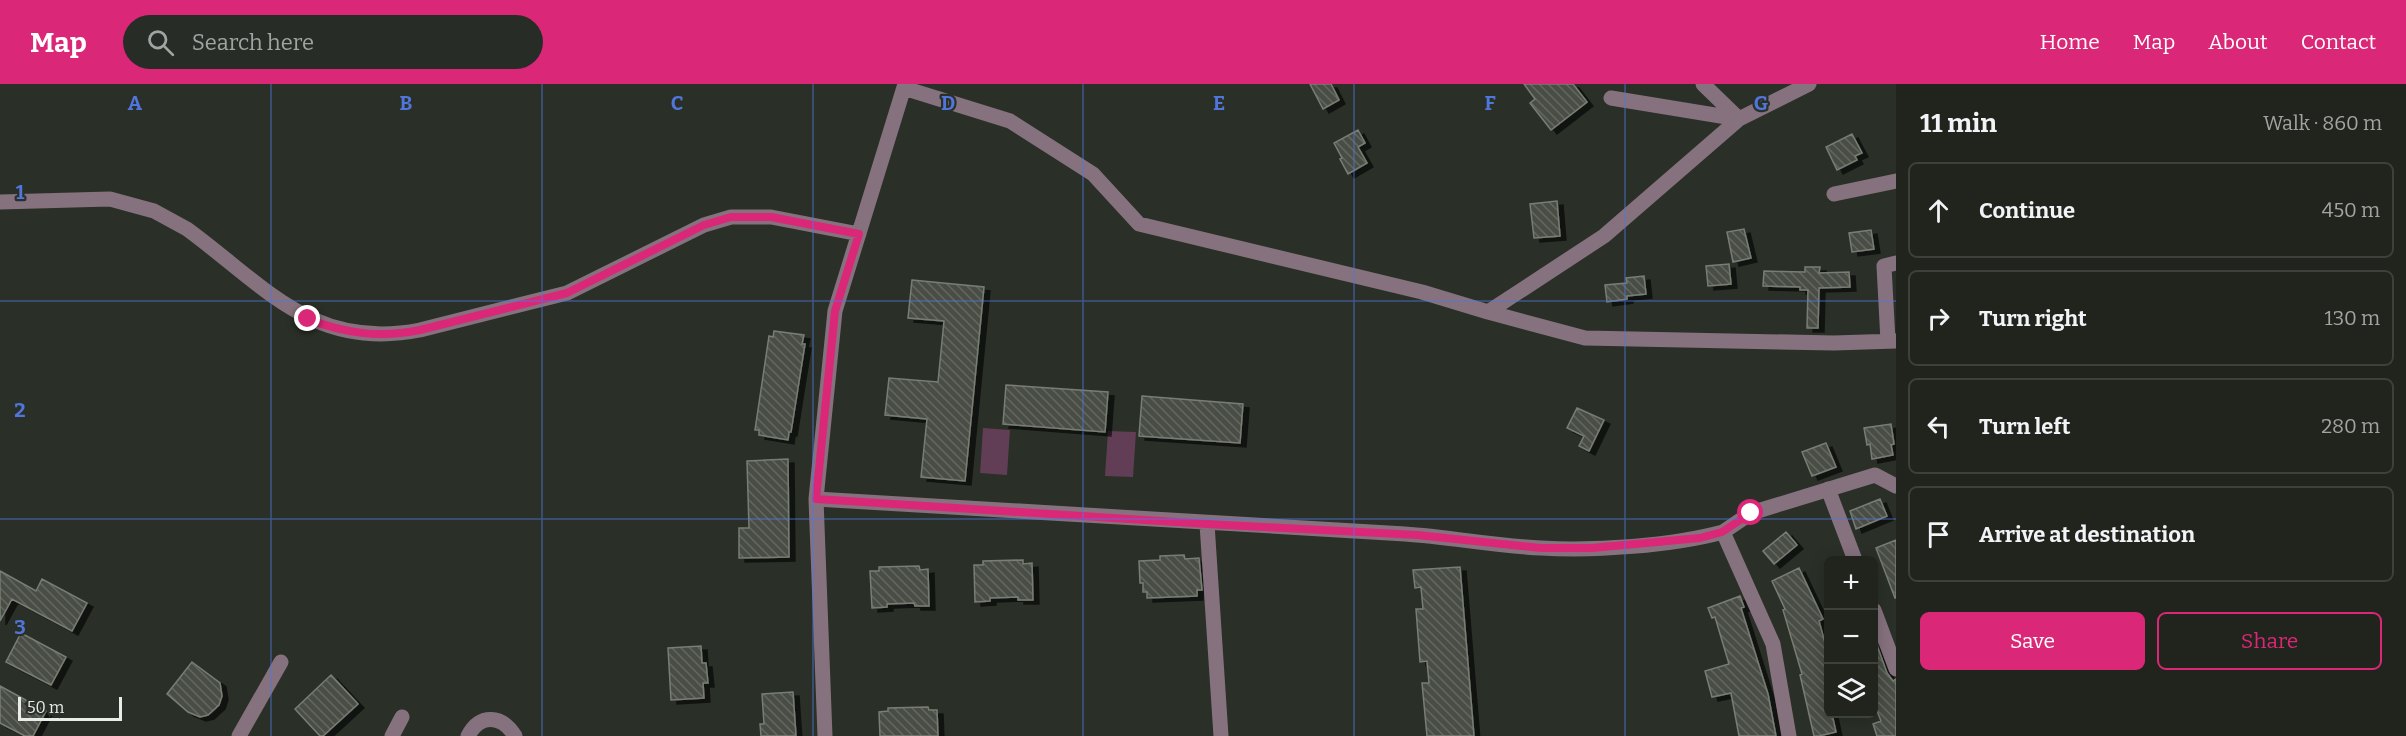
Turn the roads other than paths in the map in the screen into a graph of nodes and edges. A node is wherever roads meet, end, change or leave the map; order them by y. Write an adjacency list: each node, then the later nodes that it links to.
1 (1702, 84): 5 (street)
2 (1809, 84): 5 (street)
3 (905, 86): 9 (street); 11 (street)
4 (1611, 98): 5 (street)
5 (1739, 119): 11 (street)
6 (1896, 181): 7 (street)
7 (1834, 194)
8 (0, 202): 9 (street)
9 (859, 234): 15 (street)
10 (1896, 264): 12 (street)
11 (1488, 312): 12 (street)
12 (1892, 341)
13 (1896, 486): 14 (street)
14 (1828, 489): 17 (street); 18 (street)
15 (816, 499): 16 (street); 27 (street)
16 (1207, 524): 17 (street); 28 (street)
17 (1722, 532): 29 (street)
18 (1853, 556)
19 (1878, 621): 21 (street)
20 (281, 662): 23 (street)
21 (1896, 669)
22 (402, 717): 24 (street)
23 (239, 736)
24 (392, 736)
25 (468, 736): 26 (street)
26 (515, 736)
27 (825, 736)
28 (1221, 736)
29 (1790, 736)

